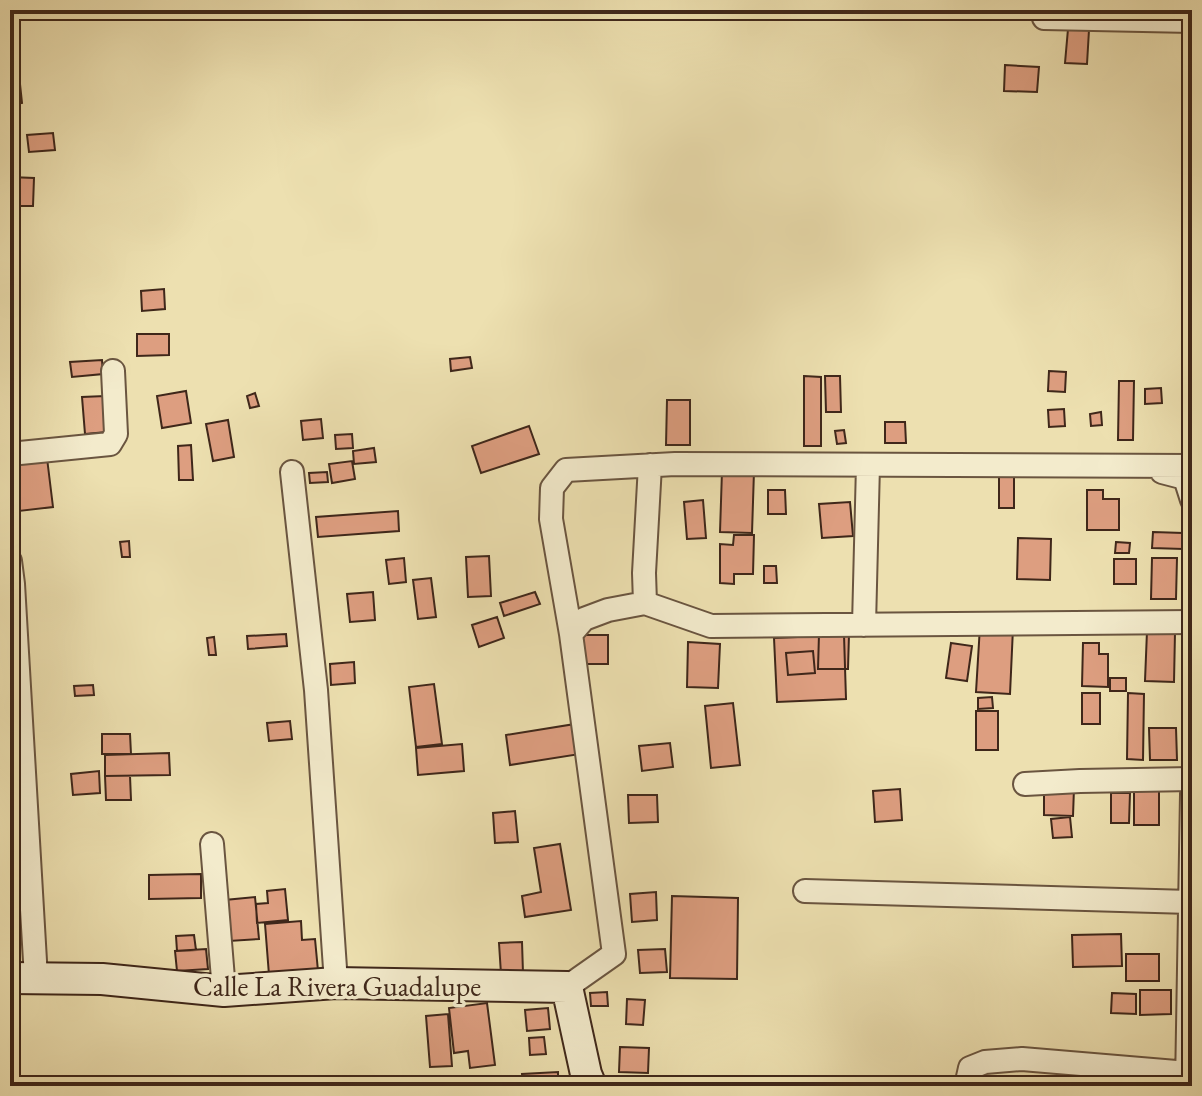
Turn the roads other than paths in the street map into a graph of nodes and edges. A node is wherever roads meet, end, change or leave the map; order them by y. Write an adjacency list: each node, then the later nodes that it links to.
1 (1044, 18): 2 (street)
2 (1192, 21)
3 (113, 371): 4 (street)
4 (10, 454)
5 (650, 465): 6 (street); 12 (street); 15 (street)
6 (868, 465): 7 (street); 14 (street)
7 (1133, 465): 8 (street); 10 (street)
8 (1192, 466)
9 (292, 472): 23 (street)
10 (1192, 500)
11 (11, 576): 22 (street)
12 (645, 603): 14 (street); 15 (street)
13 (1192, 622): 14 (street)
14 (864, 625)
15 (571, 634): 24 (street)
16 (1192, 779): 17 (street)
17 (1025, 784)
18 (1192, 794): 21 (street)
19 (212, 844): 25 (street)
20 (805, 891): 21 (street)
21 (1190, 902): 26 (street)
22 (23, 978): 25 (street, Calle La Rivera Guadalupe)
23 (336, 983): 24 (street, Calle La Rivera Guadalupe); 25 (street, Calle La Rivera Guadalupe)
24 (567, 987): 27 (street)
25 (224, 991)
26 (1188, 1080): 28 (street)
27 (591, 1086)
28 (966, 1086)

